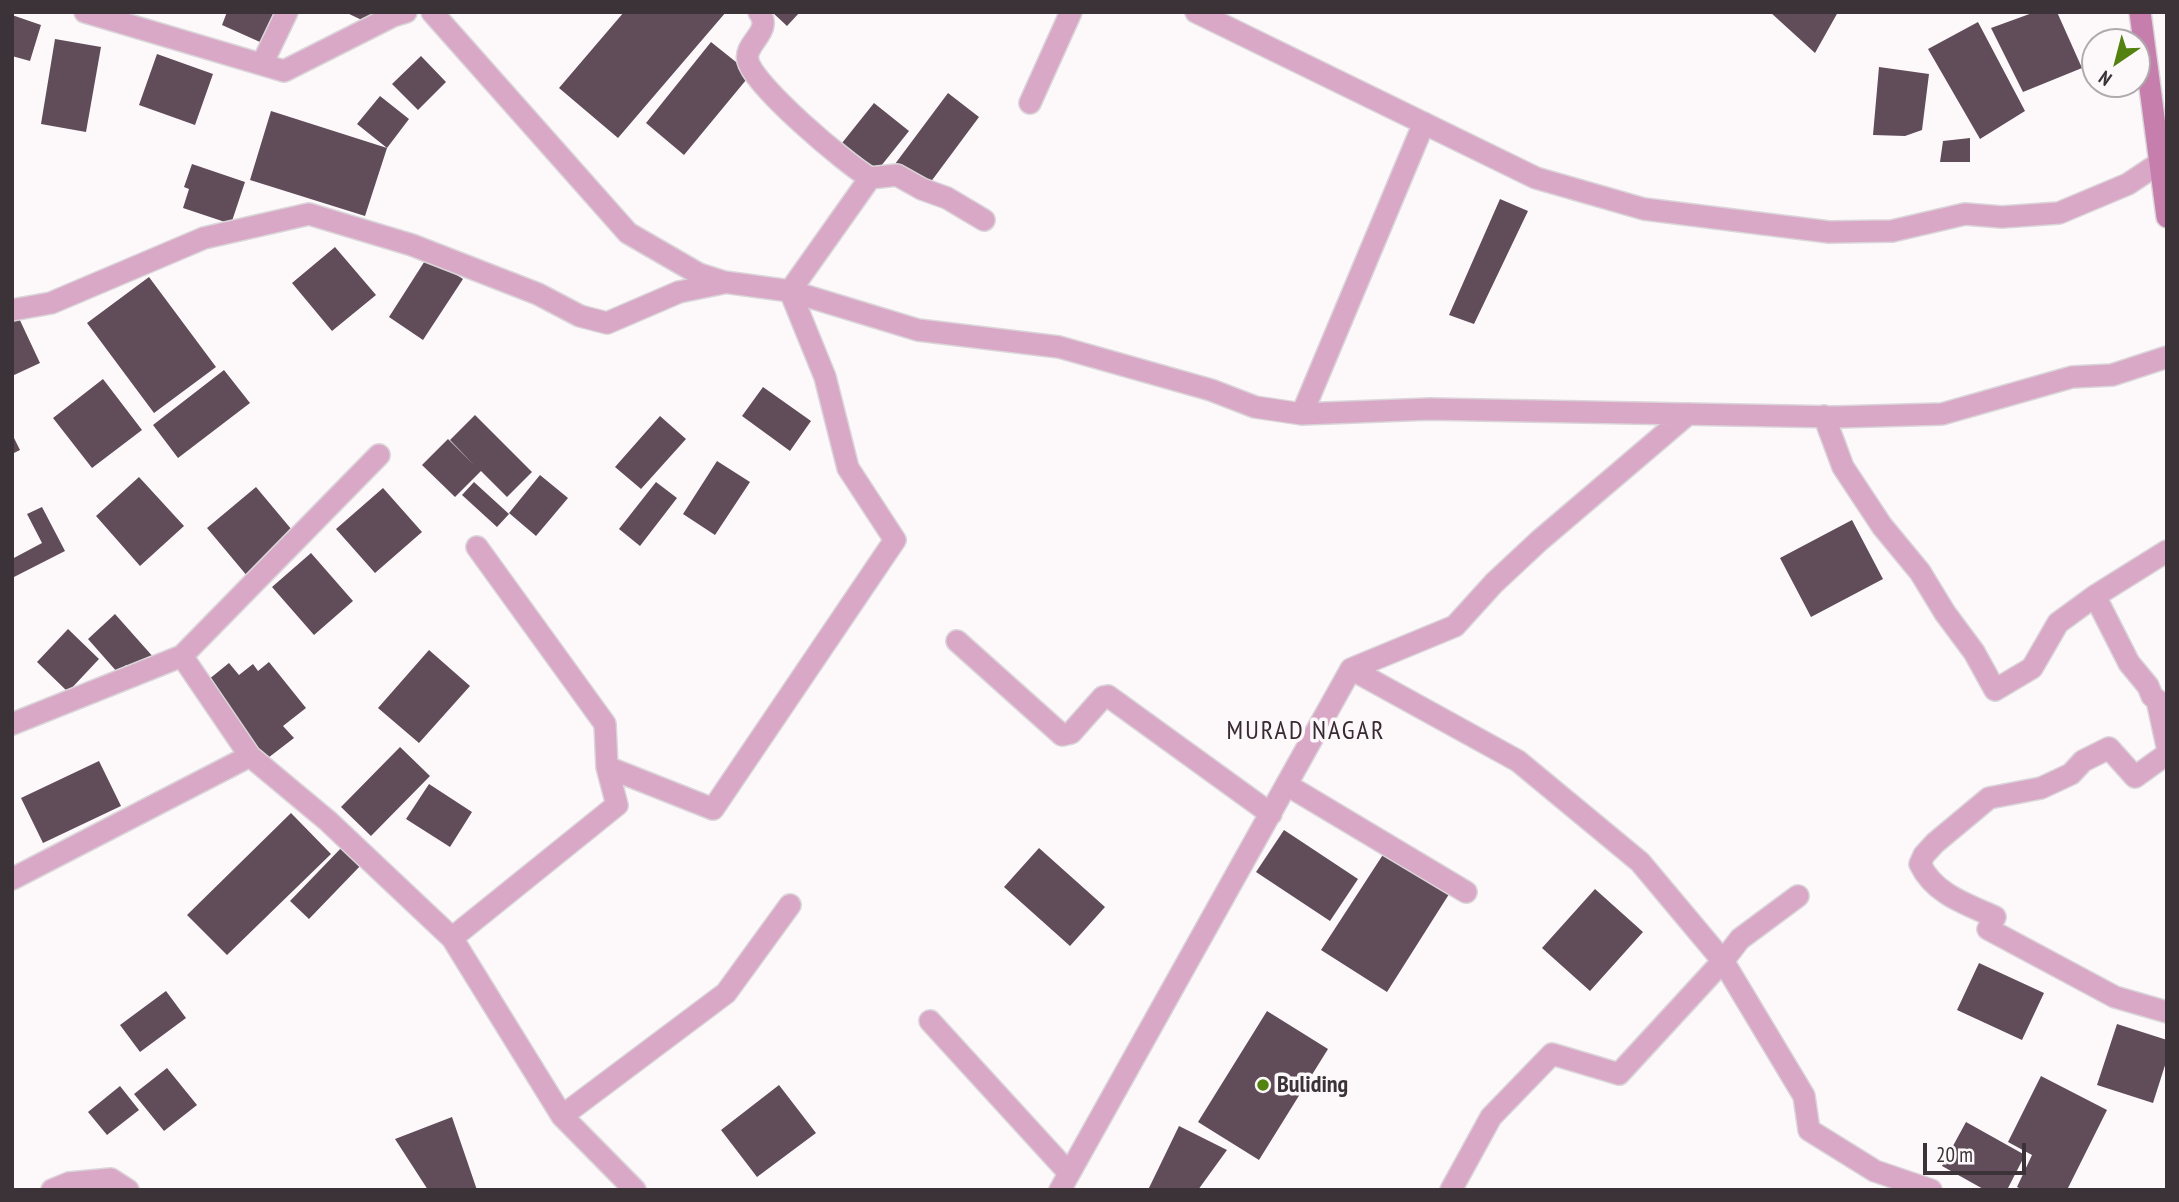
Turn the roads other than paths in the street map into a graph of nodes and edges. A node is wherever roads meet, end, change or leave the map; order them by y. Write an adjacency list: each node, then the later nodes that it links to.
1 (85, 12): 9 (street)
2 (287, 12): 9 (street)
3 (406, 12): 9 (street)
4 (432, 12): 16 (street)
5 (759, 12): 13 (street)
6 (1071, 12): 10 (street)
7 (1196, 12): 11 (street)
8 (2140, 12): 12 (main road)
9 (262, 64)
10 (1030, 103)
11 (1424, 123): 12 (street); 20 (street)
12 (2163, 160): 14 (main road)
13 (870, 178): 15 (street); 17 (street)
14 (2167, 217)
15 (984, 220)
16 (724, 282): 17 (street); 18 (street)
17 (790, 291): 20 (street); 34 (street)
18 (12, 310)
19 (2167, 357): 22 (street)
20 (1302, 414): 21 (street)
21 (1688, 414): 22 (street); 29 (street)
22 (1824, 416): 26 (street)
23 (379, 455): 28 (street)
24 (477, 547): 34 (street)
25 (2167, 551): 26 (street)
26 (2095, 596): 31 (street)
27 (957, 641): 36 (street)
28 (182, 656): 30 (street); 33 (street)
29 (1351, 668): 35 (street); 42 (street)
30 (12, 724)
31 (2167, 746)
32 (2167, 754): 43 (street)
33 (250, 756): 37 (street); 41 (street)
34 (607, 767): 41 (street)
35 (1287, 785): 36 (street); 38 (street)
36 (1271, 814): 46 (street)
37 (12, 879)
38 (1466, 892)
39 (1798, 896): 42 (street)
40 (790, 905): 45 (street)
41 (452, 938): 45 (street)
42 (1723, 961): 50 (street); 51 (street)
43 (2167, 1012)
44 (930, 1021): 46 (street)
45 (562, 1116): 47 (street)
46 (1065, 1181)
47 (630, 1188)
48 (52, 1190): 49 (street)
49 (128, 1190)
50 (1451, 1190)
51 (1931, 1190)

